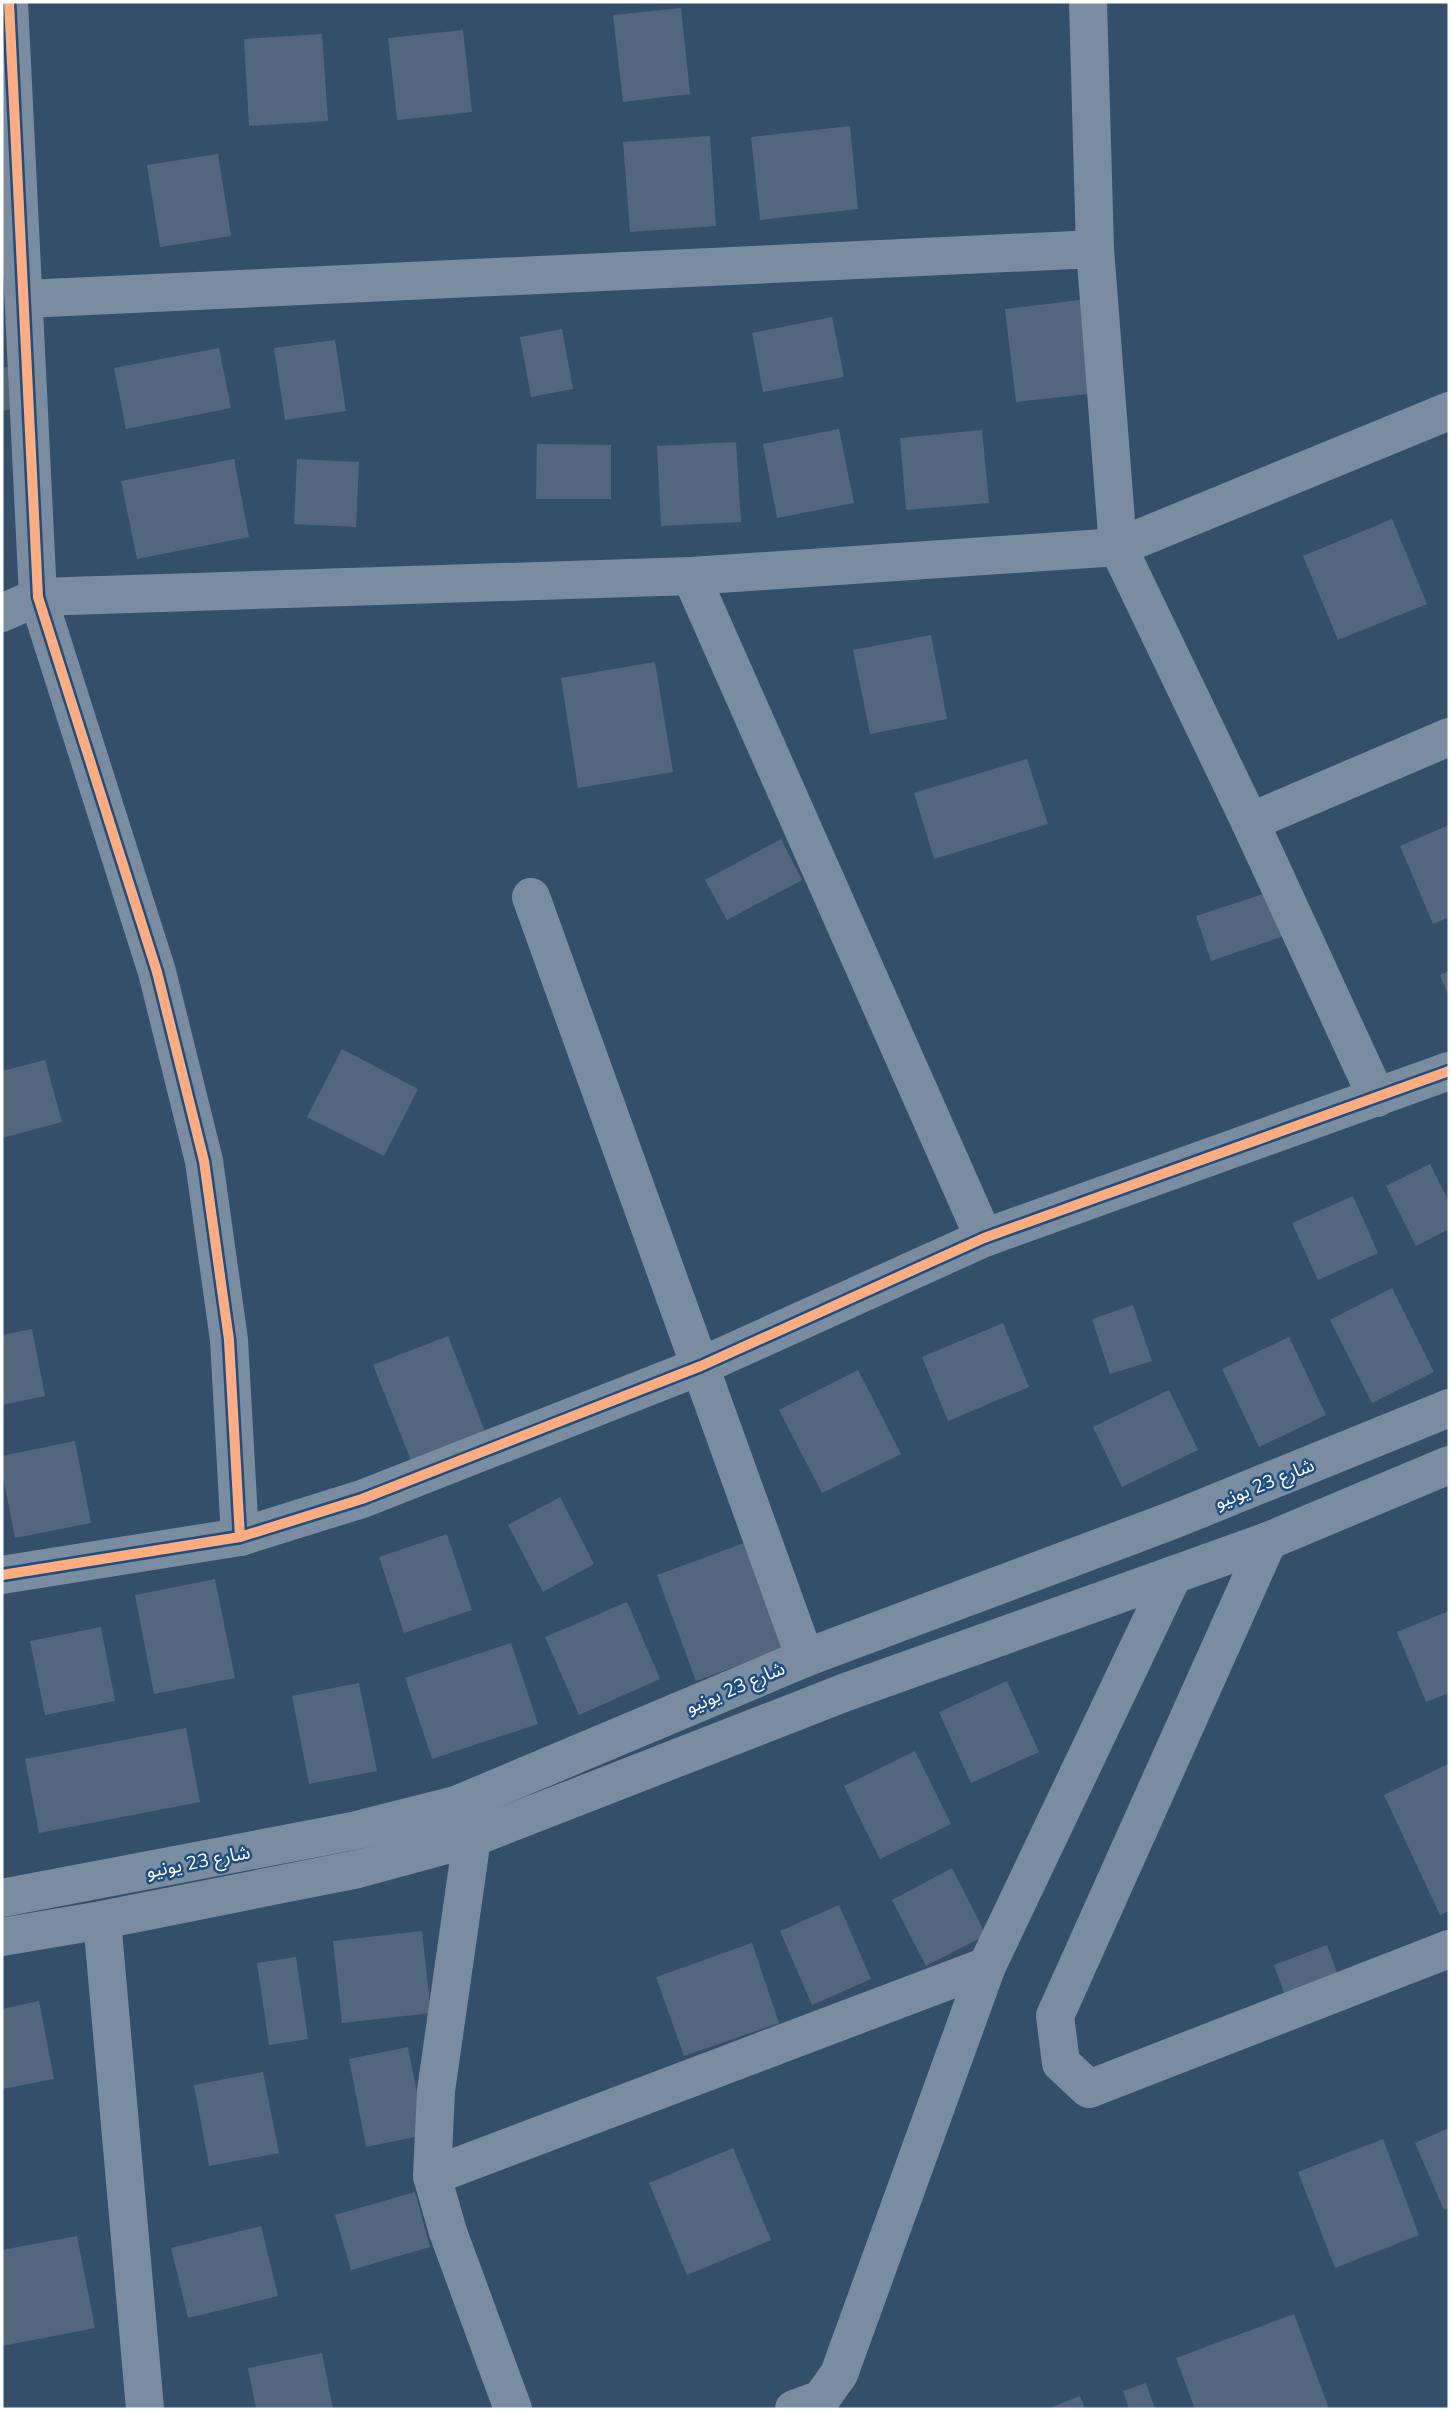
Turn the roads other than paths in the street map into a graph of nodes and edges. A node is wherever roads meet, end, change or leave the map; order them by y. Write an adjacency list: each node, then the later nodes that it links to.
1 (9, 2): 4 (street)
2 (1087, 2): 3 (street)
3 (1096, 249): 4 (street); 6 (street)
4 (25, 299): 8 (street)
5 (1449, 411): 6 (street)
6 (1118, 547): 7 (street); 11 (street)
7 (691, 576): 8 (street); 15 (street)
8 (38, 597): 9 (street); 19 (street)
9 (2, 614)
10 (1449, 737): 11 (street)
11 (1250, 822): 14 (street)
12 (531, 897): 16 (street)
13 (1449, 1070): 14 (street)
14 (1377, 1098): 15 (street)
15 (984, 1238): 16 (street)
16 (701, 1366): 19 (street); 23 (street)
17 (1449, 1408): 23 (street, شارع 23 يونيو)
18 (1449, 1465): 20 (street, شارع 23 يونيو)
19 (240, 1537): 21 (street)
20 (1269, 1541): 22 (street, شارع 23 يونيو); 28 (street)
21 (2, 1575)
22 (1173, 1576): 24 (street, شارع 23 يونيو); 29 (street)
23 (804, 1658): 24 (street, شارع 23 يونيو)
24 (464, 1821): 25 (street, شارع 23 يونيو); 26 (street, شارع 23 يونيو); 30 (street)
25 (2, 1898)
26 (102, 1920): 27 (street, شارع 23 يونيو); 31 (street)
27 (2, 1937)
28 (1449, 1949)
29 (988, 1966): 30 (street); 33 (street)
30 (432, 2176): 32 (street)
31 (145, 2409)
32 (513, 2409)
33 (794, 2409)

